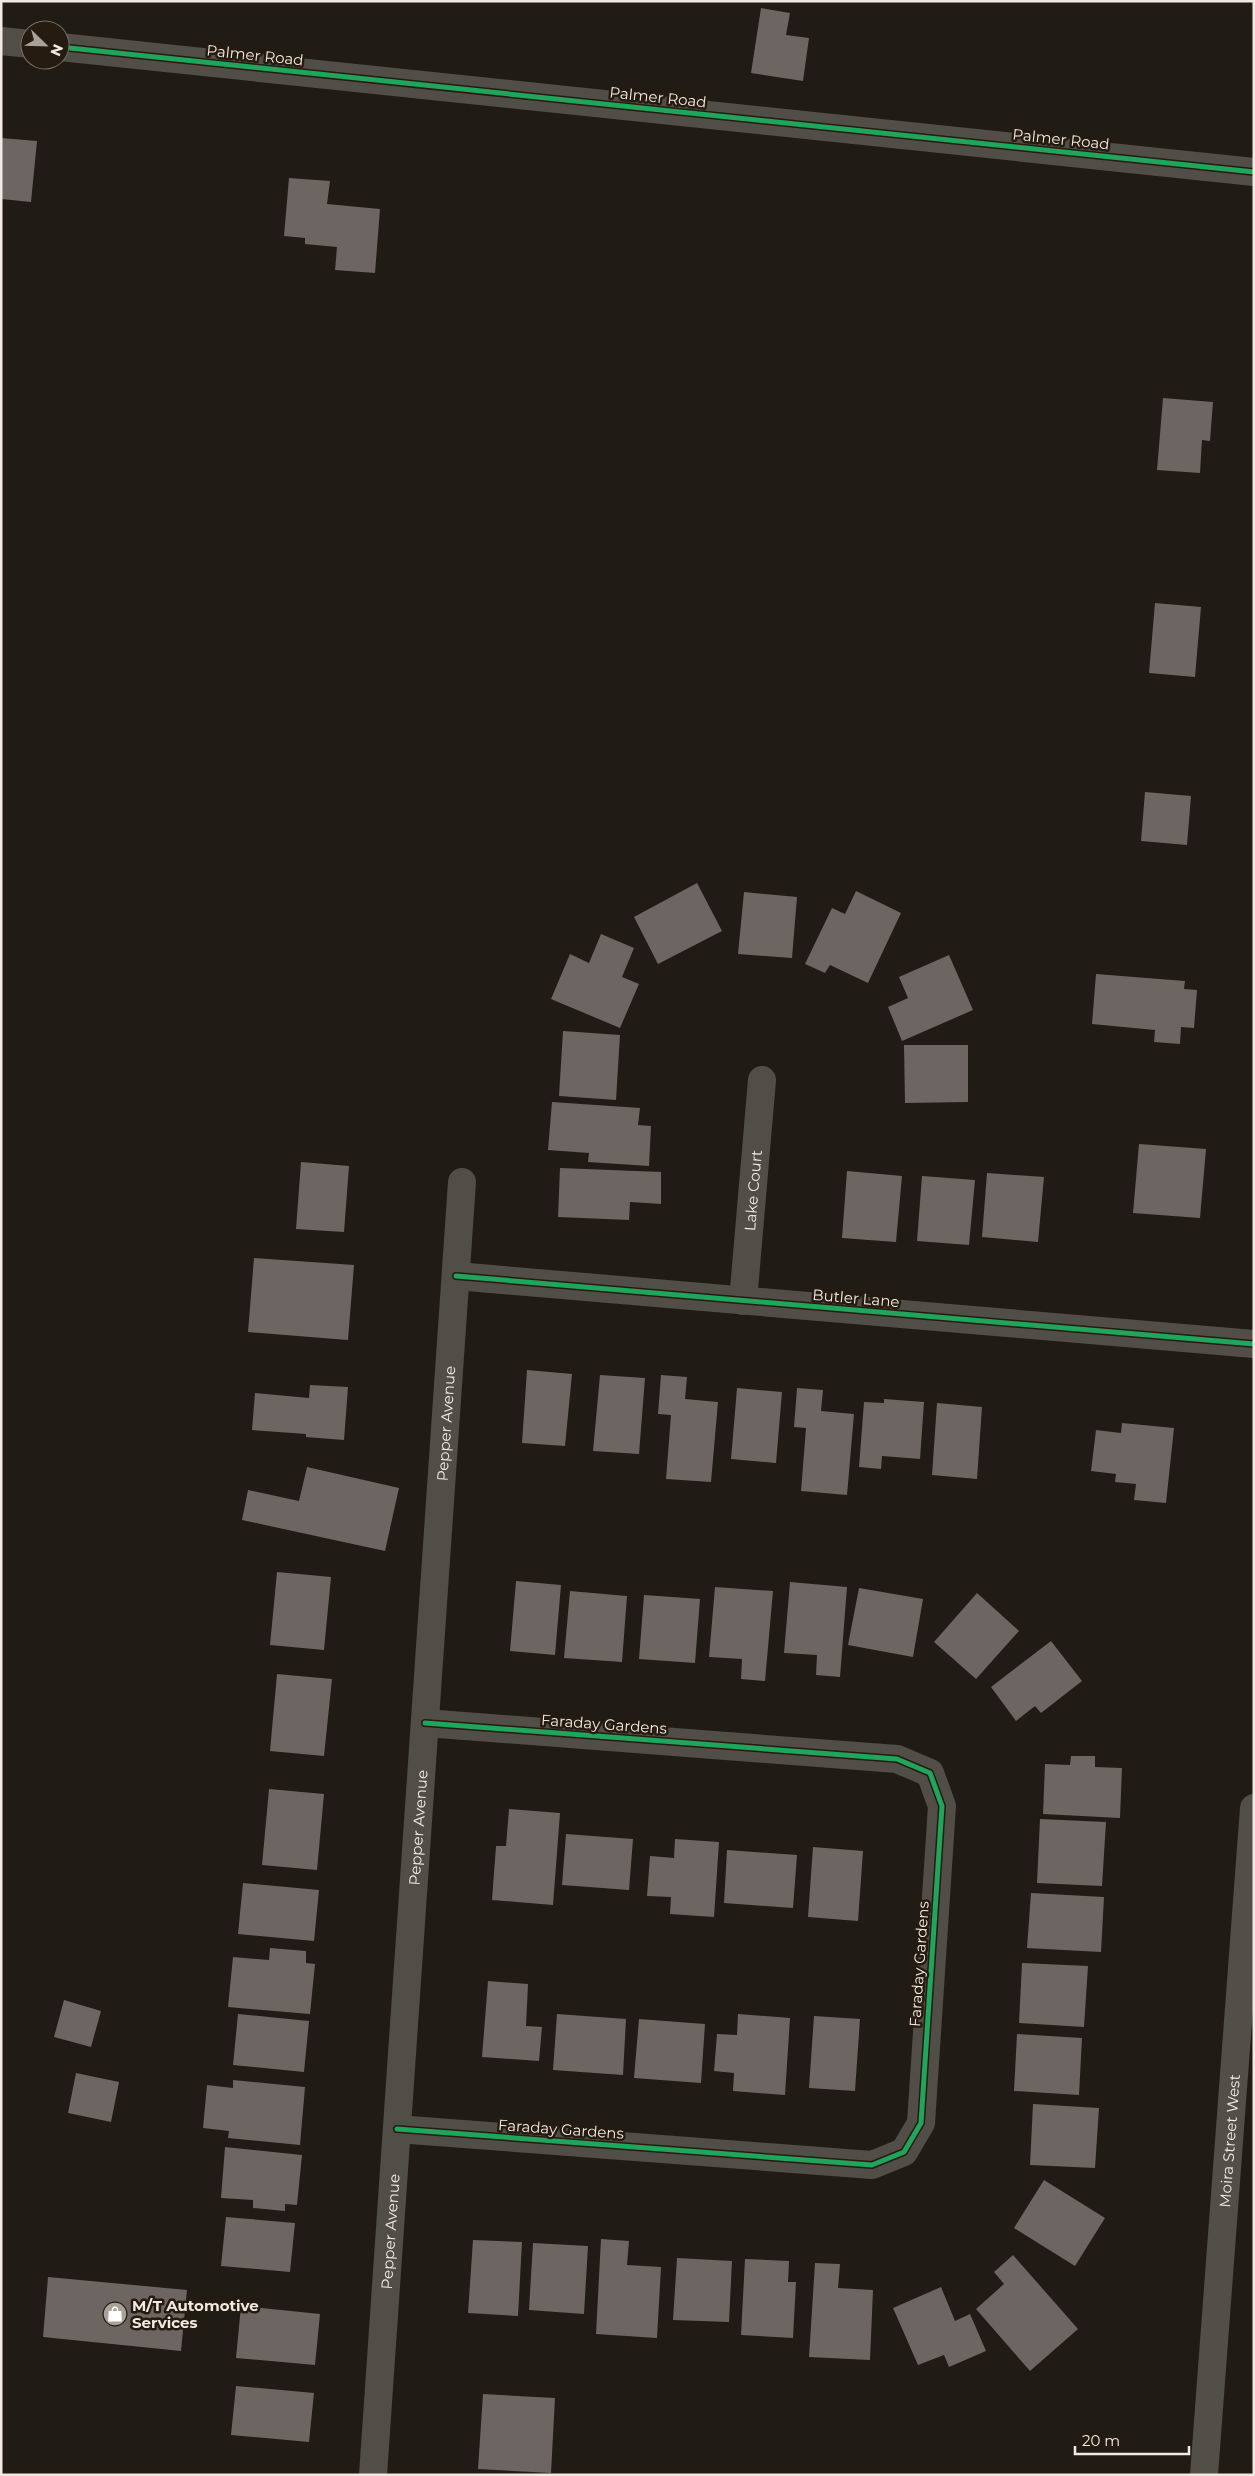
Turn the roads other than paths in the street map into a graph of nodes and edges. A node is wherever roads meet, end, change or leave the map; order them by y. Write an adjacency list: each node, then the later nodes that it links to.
1 (1, 41): 2 (street)
2 (20, 43)
3 (70, 48): 4 (street, Palmer Road)
4 (1254, 172)
5 (762, 1080): 8 (street, Lake Court)
6 (462, 1182): 7 (street, Pepper Avenue)
7 (456, 1276): 8 (street, Butler Lane); 10 (street, Pepper Avenue)
8 (743, 1301): 9 (street, Butler Lane)
9 (1254, 1344)
10 (425, 1723): 12 (street, Pepper Avenue); 12 (street, Faraday Gardens)
11 (1254, 1808): 14 (main road, Moira Street West)
12 (397, 2129): 13 (street, Pepper Avenue)
13 (373, 2475)
14 (1204, 2475)

